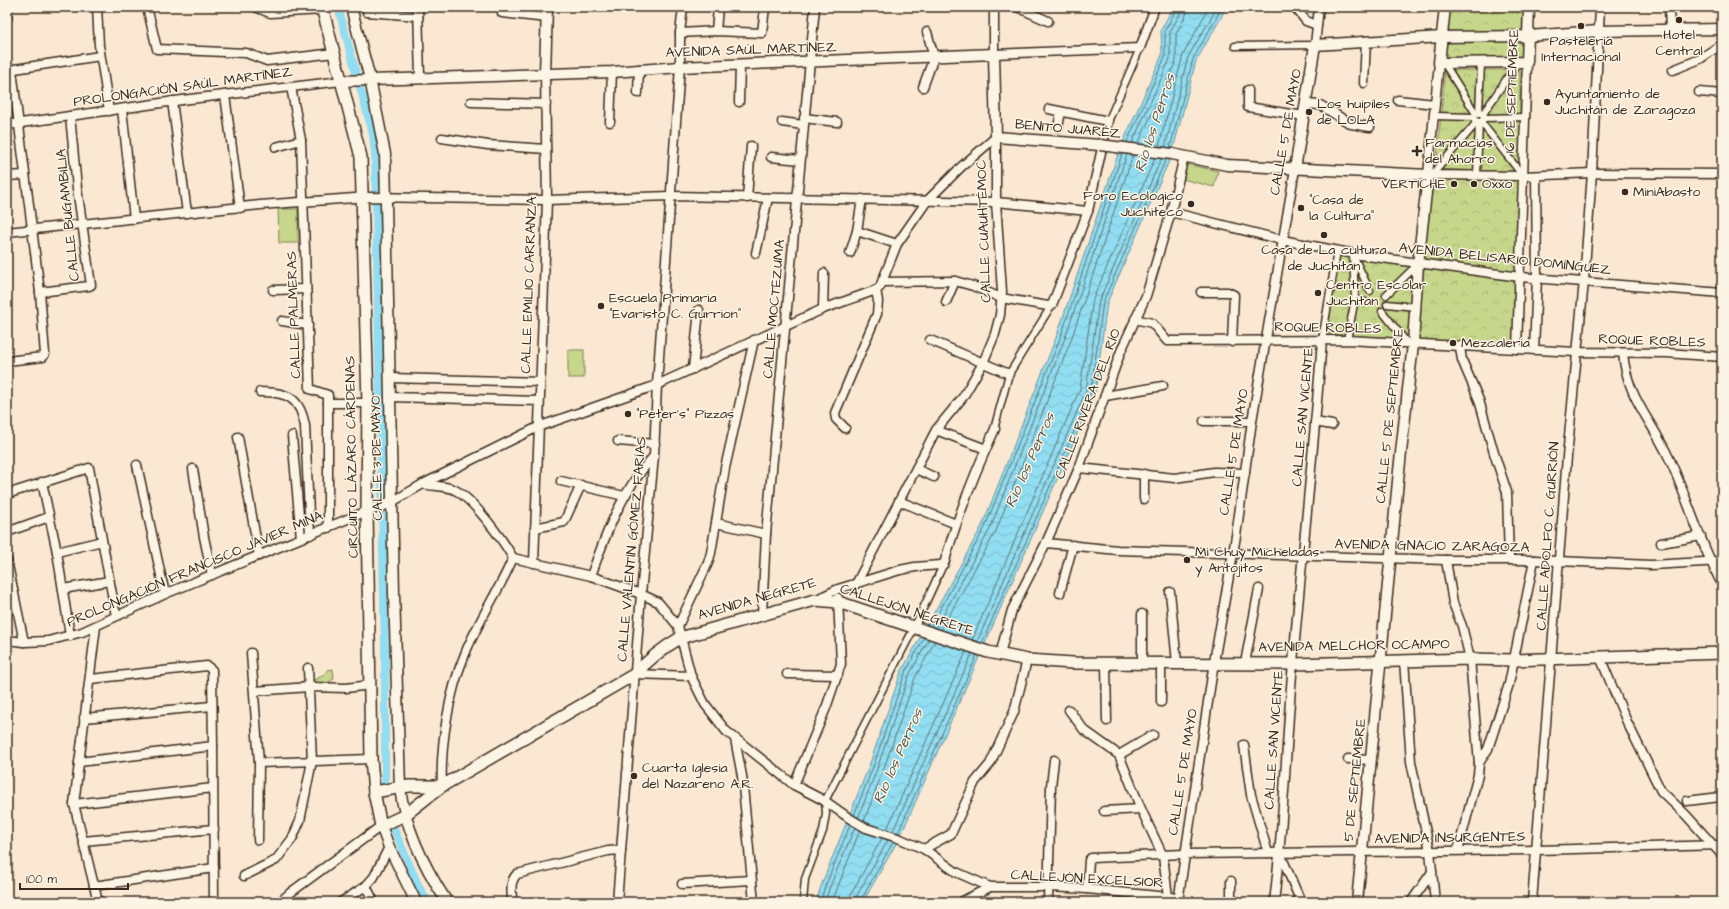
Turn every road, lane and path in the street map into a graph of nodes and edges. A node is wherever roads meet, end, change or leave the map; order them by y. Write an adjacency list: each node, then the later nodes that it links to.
1 (8, 7): 26 (street)
2 (97, 7): 44 (street)
3 (147, 7): 42 (street)
4 (255, 7): 21 (street)
5 (350, 7): 58 (street, CALLE 3 DE MAYO)
6 (418, 7): 24 (street)
7 (547, 7): 25 (street, CALLE EMILIO CARRANZA)
8 (683, 7): 34 (street, CALLE VALENTÍN GÓMEZ FARÍAS)
9 (718, 7): 32 (street)
10 (765, 7): 32 (street)
11 (815, 7): 46 (street, CALLE MOCTEZUMA)
12 (994, 7): 43 (street, CALLE CUAUHTÉMOC)
13 (1017, 7): 27 (street)
14 (1155, 7): 41 (street)
15 (1295, 7): 28 (street)
16 (1319, 7): 28 (street, CALLE 5 DE MAYO)
17 (1445, 7): 36 (street, CALLE 5 DE SEPTIEMBRE)
18 (1529, 7): 35 (street, 16 DE SEPTIEMBRE)
19 (1600, 7): 31 (street, CALLE ADOLFO C. GURRIÓN)
20 (1669, 7): 30 (street)
21 (322, 8): 42 (main road, CIRCUITO LÁZARO CÁRDENAS)
22 (367, 12): 24 (street)
23 (502, 13): 25 (street)
24 (418, 16): 57 (street)
25 (547, 18): 56 (street, CALLE EMILIO CARRANZA)
26 (7, 19)
27 (1048, 20)
28 (1317, 25): 39 (street, CALLE 5 DE MAYO)
29 (1722, 29): 30 (street)
30 (1670, 30): 31 (street)
31 (1599, 31): 35 (street); 102 (street, CALLE ADOLFO C. GURRIÓN)
32 (716, 32): 34 (street)
33 (927, 32): 45 (street)
34 (680, 33): 51 (street, CALLE VALENTÍN GÓMEZ FARÍAS)
35 (1528, 36): 36 (street); 47 (street, 16 DE SEPTIEMBRE)
36 (1442, 37): 37 (street); 48 (street, CALLE 5 DE SEPTIEMBRE)
37 (1366, 41): 39 (street); 59 (street)
38 (1722, 44): 54 (street)
39 (1315, 45): 40 (street); 72 (street, CALLE 5 DE MAYO)
40 (1235, 46)
41 (1140, 48): 43 (street, AVENIDA SAÚL MARTÍNEZ); 84 (street)
42 (334, 53): 58 (main road, CIRCUITO LÁZARO CÁRDENAS)
43 (994, 54): 45 (street, AVENIDA SAÚL MARTÍNEZ); 92 (street, CALLE CUAUHTÉMOC)
44 (100, 56): 53 (street); 76 (street)
45 (934, 57): 46 (street, AVENIDA SAÚL MARTÍNEZ); 61 (street)
46 (809, 62): 50 (street, AVENIDA SAÚL MARTÍNEZ); 83 (street, CALLE MOCTEZUMA)
47 (1522, 62): 49 (street); 81 (street, 16 DE SEPTIEMBRE); 82 (street)
48 (1442, 63): 49 (street); 73 (street, CALLE 5 DE SEPTIEMBRE); 82 (street)
49 (1481, 63): 82 (street)
50 (740, 65): 51 (street, AVENIDA SAÚL MARTÍNEZ); 70 (street)
51 (680, 67): 52 (street, AVENIDA SAÚL MARTÍNEZ); 110 (street, CALLE VALENTÍN GÓMEZ FARÍAS)
52 (639, 69): 55 (street, AVENIDA SAÚL MARTÍNEZ); 64 (street)
53 (9, 70): 88 (street)
54 (1673, 70)
55 (612, 72): 56 (street, AVENIDA SAÚL MARTÍNEZ); 85 (street)
56 (545, 74): 57 (street, AVENIDA SAÚL MARTÍNEZ); 71 (street, CALLE EMILIO CARRANZA)
57 (420, 78): 58 (street, AVENIDA SAÚL MARTÍNEZ)
58 (356, 80): 60 (street, PROLONGACIÓN SAÚL MARTÍNEZ); 111 (main road, CIRCUITO LÁZARO CÁRDENAS); 112 (street, CALLE 3 DE MAYO)
59 (1364, 83)
60 (291, 87): 66 (street, PROLONGACIÓN SAÚL MARTÍNEZ); 94 (street, CALLE PALMERAS)
61 (923, 87)
62 (1248, 90): 79 (street)
63 (1698, 92): 65 (street)
64 (638, 93)
65 (1722, 94)
66 (225, 95): 68 (street, PROLONGACIÓN SAÚL MARTÍNEZ); 121 (street)
67 (1398, 100): 73 (street)
68 (172, 101): 74 (street, PROLONGACIÓN SAÚL MARTÍNEZ); 124 (street)
69 (471, 102): 71 (street)
70 (739, 102)
71 (546, 104): 97 (street, CALLE EMILIO CARRANZA)
72 (1306, 104): 79 (street, CALLE 5 DE MAYO); 91 (street)
73 (1435, 104): 80 (street, CALLE 5 DE SEPTIEMBRE)
74 (122, 109): 76 (street, PROLONGACIÓN SAÚL MARTÍNEZ); 125 (street)
75 (1049, 109): 77 (street)
76 (109, 111): 78 (street, PROLONGACIÓN SAÚL MARTÍNEZ)
77 (1061, 112): 84 (street); 90 (street)
78 (70, 116): 88 (street, PROLONGACIÓN SAÚL MARTÍNEZ); 126 (street, CALLE BUGAMBILIA)
79 (1304, 116): 101 (street, CALLE 5 DE MAYO)
80 (1434, 116): 82 (street); 105 (street, CALLE 5 DE SEPTIEMBRE)
81 (1526, 117): 82 (street); 108 (street, 16 DE SEPTIEMBRE)
82 (1479, 118): 105 (street); 106 (street); 108 (street)
83 (804, 121): 86 (street); 87 (street); 100 (street, CALLE MOCTEZUMA)
84 (1108, 121): 122 (street)
85 (610, 122)
86 (782, 122)
87 (837, 122)
88 (18, 123): 89 (street, PROLONGACIÓN SAÚL MARTÍNEZ); 104 (street)
89 (7, 125)
90 (1058, 127)
91 (1370, 127)
92 (996, 137): 98 (street, BENITO JUARÉZ, bridge); 118 (street); 119 (street, CALLE CUAUHTÉMOC)
93 (442, 138): 97 (street)
94 (301, 140): 96 (street); 120 (street, CALLE PALMERAS)
95 (751, 146): 113 (street)
96 (276, 147)
97 (546, 149): 117 (street, CALLE EMILIO CARRANZA)
98 (1184, 156): 101 (street, BENITO JUARÉZ); 123 (street, CALLE RIVERA DEL RÍO)
99 (771, 157): 100 (street)
100 (800, 160): 115 (street, CALLE MOCTEZUMA)
101 (1295, 168): 105 (street, BENITO JUARÉZ); 130 (street, CALLE 5 DE MAYO)
102 (1592, 173): 103 (street, BENITO JUARÉZ); 109 (street, BENITO JUARÉZ); 141 (street, CALLE ADOLFO C. GURRIÓN)
103 (1722, 174)
104 (25, 175): 107 (street); 127 (street)
105 (1430, 175): 106 (street, BENITO JUARÉZ); 136 (street, CALLE 5 DE SEPTIEMBRE)
106 (1477, 175): 108 (street, BENITO JUARÉZ)
107 (7, 176)
108 (1523, 176): 109 (street, BENITO JUARÉZ); 138 (street, 16 DE SEPTIEMBRE)
109 (1536, 176): 139 (street)
110 (671, 196): 113 (street); 117 (street); 184 (street, CALLE VALENTÍN GÓMEZ FARÍAS)
111 (365, 197): 112 (street); 120 (street); 191 (main road, CIRCUITO LÁZARO CÁRDENAS)
112 (383, 197): 117 (street); 182 (street, CALLE 3 DE MAYO)
113 (747, 198): 114 (street)
114 (768, 198): 115 (street); 133 (street)
115 (797, 198): 116 (street); 164 (street, CALLE MOCTEZUMA)
116 (862, 199): 118 (street); 128 (street)
117 (547, 200): 183 (street, CALLE EMILIO CARRANZA)
118 (926, 201): 119 (street); 131 (street)
119 (996, 202): 122 (street); 151 (street, CALLE CUAUHTÉMOC)
120 (303, 203): 121 (street); 143 (street, CALLE PALMERAS)
121 (240, 208): 124 (street)
122 (1088, 211): 156 (street)
123 (1171, 212): 130 (street, AVENIDA BELISARIO DOMÍNGUEZ); 161 (street, CALLE RIVERA DEL RÍO)
124 (187, 213): 125 (street)
125 (134, 219): 126 (street)
126 (82, 225): 127 (street); 147 (street, CALLE BUGAMBILIA)
127 (32, 229): 129 (street); 147 (street)
128 (857, 231): 131 (street); 134 (street)
129 (7, 232)
130 (1282, 240): 132 (street, AVENIDA BELISARIO DOMÍNGUEZ); 167 (street, CALLE 5 DE MAYO)
131 (897, 244): 142 (street)
132 (1337, 251): 135 (street, AVENIDA BELISARIO DOMÍNGUEZ); 168 (street)
133 (756, 253)
134 (850, 253)
135 (1353, 254): 136 (street, AVENIDA BELISARIO DOMÍNGUEZ); 146 (street); 152 (street)
136 (1418, 264): 138 (street, AVENIDA BELISARIO DOMÍNGUEZ); 150 (street); 157 (street, CALLE 5 DE SEPTIEMBRE)
137 (824, 273): 158 (street)
138 (1520, 277): 139 (street, AVENIDA BELISARIO DOMÍNGUEZ); 173 (street, 16 DE SEPTIEMBRE)
139 (1537, 278): 141 (street, AVENIDA BELISARIO DOMÍNGUEZ); 174 (street)
140 (955, 281): 142 (street); 151 (street); 153 (street)
141 (1584, 281): 149 (street, AVENIDA BELISARIO DOMÍNGUEZ); 175 (street, CALLE ADOLFO C. GURRIÓN)
142 (882, 282): 145 (street)
143 (306, 289): 144 (street); 163 (street, CALLE PALMERAS)
144 (273, 290)
145 (876, 290): 158 (street); 197 (street)
146 (1370, 291)
147 (40, 292): 178 (street)
148 (1201, 292): 170 (street)
149 (1722, 293)
150 (1386, 295)
151 (1001, 298): 156 (street); 179 (street, CALLE CUAUHTÉMOC)
152 (1355, 299): 154 (street); 169 (street)
153 (946, 302)
154 (1365, 302)
155 (1386, 304): 157 (street)
156 (1052, 305): 181 (street)
157 (1415, 307): 171 (street, CALLE 5 DE SEPTIEMBRE)
158 (822, 309): 164 (street)
159 (699, 310): 180 (street)
160 (1382, 311): 171 (street)
161 (1135, 319): 170 (street, ROQUE ROBLES); 187 (street, CALLE RIVERA DEL RÍO)
162 (282, 321): 163 (street)
163 (308, 325): 190 (street, CALLE PALMERAS)
164 (786, 325): 165 (street); 228 (street, CALLE MOCTEZUMA)
165 (754, 340): 180 (street); 223 (street)
166 (930, 340): 179 (street)
167 (1267, 340): 168 (street, ROQUE ROBLES); 170 (street, ROQUE ROBLES); 193 (street, CALLE 5 DE MAYO)
168 (1322, 340): 169 (street, ROQUE ROBLES); 194 (street, CALLE SAN VICENTE)
169 (1347, 340): 171 (street, ROQUE ROBLES)
170 (1232, 342)
171 (1410, 344): 172 (street, ROQUE ROBLES); 241 (street, CALLE 5 DE SEPTIEMBRE)
172 (1460, 347): 173 (street, ROQUE ROBLES); 244 (street)
173 (1517, 349): 174 (street, ROQUE ROBLES)
174 (1534, 350): 175 (street, ROQUE ROBLES)
175 (1576, 352): 176 (street, ROQUE ROBLES); 247 (street, CALLE ADOLFO C. GURRIÓN)
176 (1623, 353): 177 (street, ROQUE ROBLES); 230 (street)
177 (1722, 357)
178 (7, 361)
179 (983, 363): 181 (street); 198 (street, CALLE CUAUHTÉMOC)
180 (693, 369): 184 (street)
181 (1009, 374): 203 (street)
182 (390, 378): 183 (street); 188 (street, CALLE 3 DE MAYO)
183 (540, 382): 189 (street, CALLE EMILIO CARRANZA)
184 (657, 385): 196 (street); 202 (street, CALLE VALENTÍN GÓMEZ FARÍAS)
185 (1163, 386): 187 (street)
186 (260, 392): 229 (street)
187 (1105, 396): 206 (street, CALLE RIVERA DEL RÍO)
188 (390, 397): 189 (street); 220 (street, CALLE 3 DE MAYO)
189 (539, 401): 196 (street, CALLE EMILIO CARRANZA)
190 (328, 403): 191 (street); 225 (street)
191 (368, 403): 221 (main road, CIRCUITO LÁZARO CÁRDENAS)
192 (1204, 421): 193 (street)
193 (1252, 422): 209 (street, CALLE 5 DE MAYO)
194 (1316, 422): 195 (street); 238 (street, CALLE SAN VICENTE)
195 (1332, 425)
196 (538, 427): 214 (street); 226 (street, CALLE EMILIO CARRANZA)
197 (845, 428)
198 (936, 430): 203 (street); 208 (street, CALLE CUAUHTÉMOC)
199 (292, 436): 231 (street)
200 (238, 437): 239 (street)
201 (618, 441): 202 (street)
202 (655, 444): 204 (street, CALLE VALENTÍN GÓMEZ FARÍAS)
203 (986, 449): 224 (street)
204 (654, 456): 217 (street); 262 (street, CALLE VALENTÍN GÓMEZ FARÍAS)
205 (137, 465): 261 (street)
206 (1079, 468): 210 (street); 233 (street, CALLE RIVERA DEL RÍO)
207 (193, 469): 251 (street)
208 (916, 469): 211 (street); 219 (street, CALLE CUAUHTÉMOC)
209 (1245, 473): 210 (street); 237 (street, CALLE 5 DE MAYO)
210 (1144, 474): 218 (street)
211 (934, 477)
212 (561, 481): 215 (street)
213 (42, 482): 216 (street); 222 (street); 232 (street)
214 (423, 484): 220 (street); 240 (street)
215 (582, 485): 217 (street); 226 (street)
216 (7, 494)
217 (624, 496): 252 (street)
218 (1144, 499)
219 (899, 501): 224 (street); 254 (street, CALLE CUAUHTÉMOC)
220 (389, 503): 221 (street); 323 (street, CALLE 3 DE MAYO)
221 (372, 509): 225 (street, PROLONGACIÓN FRANCISCO JAVIER MINA); 299 (main road, CIRCUITO LÁZARO CÁRDENAS)
222 (49, 518): 227 (street); 236 (street)
223 (716, 523): 228 (street); 269 (street)
224 (956, 524): 250 (street)
225 (328, 528): 229 (street, PROLONGACIÓN FRANCISCO JAVIER MINA)
226 (535, 528): 249 (street, CALLE EMILIO CARRANZA)
227 (7, 532)
228 (766, 534): 265 (street, CALLE MOCTEZUMA)
229 (310, 535): 231 (street, PROLONGACIÓN FRANCISCO JAVIER MINA)
230 (1701, 536): 234 (street); 248 (street)
231 (301, 538): 239 (street, PROLONGACIÓN FRANCISCO JAVIER MINA)
232 (102, 541): 236 (street); 253 (street)
233 (1046, 543): 235 (street, AVENIDA IGNACIO ZARAGOZA); 278 (street, CALLE RIVERA DEL RÍO)
234 (1661, 543)
235 (1073, 545): 237 (street, AVENIDA IGNACIO ZARAGOZA); 260 (street)
236 (56, 552): 256 (street)
237 (1233, 553): 238 (street, AVENIDA IGNACIO ZARAGOZA); 286 (street, CALLE 5 DE MAYO)
238 (1303, 555): 241 (street, AVENIDA IGNACIO ZARAGOZA); 292 (street, CALLE SAN VICENTE)
239 (259, 556): 251 (street, PROLONGACIÓN FRANCISCO JAVIER MINA)
240 (513, 558): 249 (street); 321 (street)
241 (1391, 558): 243 (street, AVENIDA IGNACIO ZARAGOZA); 285 (street, CALLE 5 DE SEPTIEMBRE)
242 (7, 560): 274 (street)
243 (1446, 560): 244 (street, AVENIDA IGNACIO ZARAGOZA); 281 (street)
244 (1509, 560): 245 (street, AVENIDA IGNACIO ZARAGOZA)
245 (1534, 560): 247 (street, AVENIDA IGNACIO ZARAGOZA); 284 (street)
246 (1722, 561): 248 (street, AVENIDA IGNACIO ZARAGOZA)
247 (1560, 562): 248 (street, AVENIDA IGNACIO ZARAGOZA); 280 (street, CALLE ADOLFO C. GURRIÓN)
248 (1710, 562): 255 (street)
249 (534, 563): 252 (street)
250 (944, 564): 254 (street, AVENIDA NEGRETE); 270 (street)
251 (212, 575): 261 (street, PROLONGACIÓN FRANCISCO JAVIER MINA)
252 (591, 576): 262 (street)
253 (109, 581): 256 (street); 267 (street)
254 (856, 584): 257 (street, AVENIDA NEGRETE)
255 (1722, 584)
256 (63, 589): 271 (street)
257 (838, 589): 263 (street, AVENIDA NEGRETE); 264 (street)
258 (1259, 589): 288 (street)
259 (1170, 592): 287 (street)
260 (1060, 593)
261 (165, 594): 267 (street, PROLONGACIÓN FRANCISCO JAVIER MINA)
262 (641, 594): 269 (street); 294 (street, CALLE VALENTÍN GÓMEZ FARÍAS)
263 (815, 600): 264 (main road, CALLEJÓN NEGRETE); 265 (main road, AVENIDA NEGRETE)
264 (838, 602): 270 (main road, CALLEJÓN NEGRETE); 296 (street)
265 (762, 614): 272 (main road, AVENIDA NEGRETE)
266 (1142, 614): 290 (street)
267 (116, 616): 268 (street, PROLONGACIÓN FRANCISCO JAVIER MINA)
268 (96, 626): 271 (street, PROLONGACIÓN FRANCISCO JAVIER MINA); 298 (street)
269 (678, 626): 272 (street, CALLEJÓN EXCELSIOR)
270 (914, 628): 275 (main road, CALLEJÓN NEGRETE); 326 (street)
271 (70, 636): 274 (street, PROLONGACIÓN FRANCISCO JAVIER MINA)
272 (680, 638): 294 (main road, AVENIDA NEGRETE); 297 (street, CALLEJÓN EXCELSIOR)
273 (7, 640): 274 (street, PROLONGACIÓN FRANCISCO JAVIER MINA)
274 (24, 642)
275 (988, 652): 278 (main road, AVENIDA MELCHOR OCAMPO)
276 (251, 653): 301 (street)
277 (1722, 653): 279 (main road, AVENIDA MELCHOR OCAMPO)
278 (1000, 654): 282 (main road, AVENIDA MELCHOR OCAMPO)
279 (1600, 657): 280 (main road, AVENIDA MELCHOR OCAMPO); 336 (street)
280 (1551, 658): 284 (main road, AVENIDA MELCHOR OCAMPO); 341 (street, CALLE ADOLFO C. GURRIÓN)
281 (1470, 659): 283 (main road, AVENIDA MELCHOR OCAMPO); 284 (main road, AVENIDA MELCHOR OCAMPO); 319 (street)
282 (1027, 660): 289 (main road, AVENIDA MELCHOR OCAMPO); 338 (street)
283 (1404, 660): 285 (main road, AVENIDA MELCHOR OCAMPO); 342 (street)
284 (1513, 660): 319 (street)
285 (1380, 661): 292 (main road, AVENIDA MELCHOR OCAMPO); 315 (street, 5 DE SEPTIEMBRE)
286 (1214, 662): 287 (main road, AVENIDA MELCHOR OCAMPO); 288 (main road, AVENIDA MELCHOR OCAMPO); 346 (street, CALLE 5 DE MAYO)
287 (1177, 663): 291 (main road, AVENIDA MELCHOR OCAMPO)
288 (1245, 663): 292 (main road, AVENIDA MELCHOR OCAMPO)
289 (1106, 664): 290 (main road, AVENIDA MELCHOR OCAMPO); 306 (street)
290 (1142, 664): 291 (main road, AVENIDA MELCHOR OCAMPO)
291 (1161, 664): 302 (street)
292 (1293, 664): 345 (street, CALLE SAN VICENTE)
293 (308, 668): 300 (street)
294 (635, 674): 297 (street); 321 (main road, AVENIDA NEGRETE); 339 (street, CALLE VALENTÍN GÓMEZ FARÍAS)
295 (787, 674): 296 (street)
296 (838, 675): 320 (street)
297 (691, 676): 308 (street, CALLEJÓN EXCELSIOR)
298 (91, 679): 303 (street); 305 (street)
299 (370, 685): 300 (street); 312 (main road, CIRCUITO LÁZARO CÁRDENAS)
300 (309, 687): 301 (street); 316 (street)
301 (255, 691): 318 (street)
302 (1162, 702)
303 (212, 706): 305 (street); 310 (street)
304 (1069, 710): 311 (street)
305 (84, 718): 317 (street)
306 (1107, 721)
307 (1152, 735): 311 (street)
308 (735, 739): 320 (street, CALLEJÓN EXCELSIOR); 352 (street)
309 (1244, 745): 344 (street)
310 (213, 746): 317 (street); 322 (street)
311 (1119, 755): 329 (street)
312 (371, 759): 316 (street); 324 (main road, CIRCUITO LÁZARO CÁRDENAS)
313 (1348, 759): 315 (street)
314 (1054, 760): 358 (street)
315 (1370, 760): 343 (street, 5 DE SEPTIEMBRE)
316 (312, 761): 318 (street); 351 (street)
317 (79, 762): 328 (street)
318 (259, 763): 334 (street)
319 (1479, 763): 340 (street)
320 (794, 785): 326 (street, CALLEJÓN EXCELSIOR)
321 (442, 786): 323 (main road); 331 (main road, AVENIDA NEGRETE)
322 (213, 788): 328 (street); 333 (street)
323 (400, 788): 324 (main road); 331 (street, CALLE 3 DE MAYO)
324 (374, 792): 332 (main road, CIRCUITO LÁZARO CÁRDENAS)
325 (1720, 797): 327 (street)
326 (825, 801): 338 (street, CALLEJÓN EXCELSIOR); 373 (street)
327 (1687, 801)
328 (74, 804): 335 (street)
329 (1141, 809): 330 (street); 348 (street)
330 (1104, 811)
331 (405, 815): 332 (main road, AVENIDA NEGRETE); 369 (street, CALLE 3 DE MAYO)
332 (381, 826): 337 (street, CIRCUITO LÁZARO CÁRDENAS); 365 (street)
333 (214, 829): 335 (street); 349 (street)
334 (258, 840)
335 (83, 841): 355 (street)
336 (1718, 845): 341 (street, AVENIDA INSURGENTES); 347 (street)
337 (389, 847): 356 (street); 368 (street, CIRCUITO LÁZARO CÁRDENAS)
338 (924, 849): 357 (street, CALLEJÓN EXCELSIOR)
339 (621, 850): 370 (street); 371 (street, CALLE VALENTÍN GÓMEZ FARÍAS)
340 (1458, 850): 341 (street, AVENIDA INSURGENTES); 342 (street, AVENIDA INSURGENTES)
341 (1537, 850): 382 (street, CALLE ADOLFO C. GURRIÓN)
342 (1430, 851): 343 (street, AVENIDA INSURGENTES); 350 (street)
343 (1362, 852): 345 (street, AVENIDA INSURGENTES); 379 (street, 5 DE SEPTIEMBRE)
344 (1268, 853): 345 (street, AVENIDA INSURGENTES); 346 (street, AVENIDA INSURGENTES)
345 (1280, 853): 377 (street, CALLE SAN VICENTE); 378 (street)
346 (1184, 854): 348 (street, AVENIDA INSURGENTES); 362 (street, CALLE 5 DE MAYO)
347 (1722, 855)
348 (1162, 856): 359 (street, AVENIDA INSURGENTES); 360 (street)
349 (214, 868): 355 (street); 364 (street)
350 (1432, 872): 380 (street); 381 (street)
351 (244, 876)
352 (751, 880): 354 (street); 372 (street)
353 (1231, 881): 376 (street)
354 (682, 884)
355 (94, 886): 363 (street)
356 (366, 886): 366 (street); 367 (street)
357 (990, 887): 358 (street, CALLEJÓN EXCELSIOR); 374 (street)
358 (1049, 887): 359 (street, CALLEJÓN EXCELSIOR); 375 (street)
359 (1087, 889): 361 (street, CALLEJÓN EXCELSIOR)
360 (1168, 897): 361 (street, CALLEJÓN EXCELSIOR); 362 (street, CALLEJÓN EXCELSIOR)
361 (1141, 898)
362 (1178, 900)
363 (98, 902)
364 (214, 902)
365 (280, 902)
366 (340, 902)
367 (374, 902)
368 (416, 902)
369 (447, 902)
370 (512, 902)
371 (617, 902)
372 (754, 902)
373 (803, 902)
374 (961, 902)
375 (1048, 902)
376 (1231, 902)
377 (1274, 902)
378 (1301, 902)
379 (1356, 902)
380 (1411, 902)
381 (1435, 902)
382 (1532, 902)

